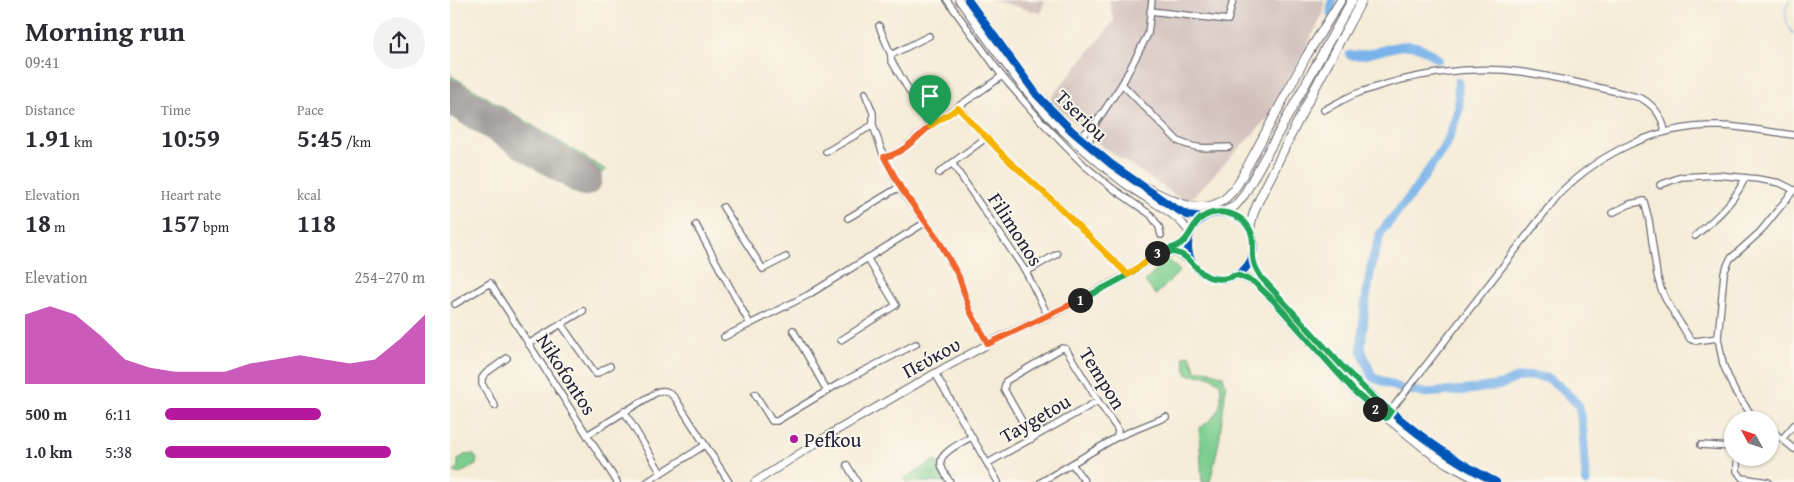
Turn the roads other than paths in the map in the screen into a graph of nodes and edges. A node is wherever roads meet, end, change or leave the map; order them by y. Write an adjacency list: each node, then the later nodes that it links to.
1 (947, 0): 13 (street)
2 (959, 0): 45 (main road, Tseriou)
3 (968, 0): 24 (main road, Tseriou)
4 (1152, 0): 9 (street)
5 (1234, 0): 9 (street)
6 (1341, 0): 32 (highway)
7 (1352, 0): 37 (highway)
8 (1362, 0): 43 (highway)
9 (1150, 11): 14 (street)
10 (879, 26): 12 (street)
11 (929, 36): 12 (street)
12 (891, 54): 20 (street)
13 (1002, 76): 16 (street); 44 (street)
14 (1122, 84): 18 (street); 26 (street)
15 (865, 93): 19 (street)
16 (958, 108): 20 (street); 23 (street)
17 (1324, 110): 21 (street)
18 (1097, 121): 24 (street); 25 (street)
19 (873, 125): 27 (street); 28 (street)
20 (930, 126): 28 (street)
21 (1665, 131): 22 (street); 76 (street)
22 (1794, 135)
23 (987, 137): 29 (street); 54 (street)
24 (1080, 138): 25 (main road, Tseriou)
25 (1090, 146): 32 (main road, Tseriou)
26 (1229, 147)
27 (826, 152)
28 (884, 157): 34 (street)
29 (952, 162): 30 (street); 53 (street, Filimonos)
30 (939, 173)
31 (1745, 178): 33 (street); 35 (street); 46 (street)
32 (1141, 185): 40 (main road, Tseriou)
33 (1660, 185)
34 (902, 190): 39 (street); 41 (street)
35 (1794, 190): 63 (street)
36 (723, 207): 50 (street)
37 (1223, 212): 40 (main road); 43 (main road)
38 (1612, 213): 63 (street)
39 (848, 218)
40 (1204, 218): 45 (main road)
41 (926, 222): 51 (street); 67 (street)
42 (696, 225): 60 (street)
43 (1250, 230): 49 (main road)
44 (1161, 235)
45 (1189, 236): 48 (main road, Πεύκου); 52 (main road)
46 (1695, 236)
47 (1057, 254): 53 (street)
48 (1155, 255): 52 (main road); 54 (main road, Πεύκου)
49 (1252, 255): 55 (main road); 76 (main road)
50 (786, 257)
51 (867, 258): 60 (street); 64 (street)
52 (1190, 260): 55 (main road)
53 (1026, 272): 58 (street, Filimonos)
54 (1128, 275): 58 (main road, Πεύκου)
55 (1237, 275): 79 (main road)
56 (455, 304): 65 (street, Nikofontos)
57 (583, 311): 59 (street)
58 (1048, 316): 67 (main road, Πεύκου)
59 (561, 324): 65 (street); 69 (street)
60 (750, 324): 62 (street)
61 (793, 330): 71 (street)
62 (724, 337)
63 (1718, 338): 77 (street)
64 (841, 340)
65 (528, 344): 81 (street, Nikofontos)
66 (916, 344): 71 (street)
67 (988, 344): 70 (main road, Πεύκου)
68 (507, 358): 74 (street)
69 (610, 366)
70 (935, 373): 83 (street); 99 (main road, Πεύκου)
71 (827, 390): 72 (street)
72 (755, 394)
73 (1098, 401): 84 (street, Tempon); 85 (street, Taygetou); 85 (street, Tempon)
74 (495, 406)
75 (624, 411): 81 (street); 87 (street); 95 (street)
76 (1391, 411): 79 (street); 106 (main road)
77 (1747, 411)
78 (1166, 417): 84 (street)
79 (1386, 418): 105 (main road)
80 (1794, 425): 86 (street)
81 (587, 435): 96 (street, Nikofontos)
82 (1779, 436): 86 (street)
83 (971, 437): 91 (street); 101 (street)
84 (1117, 437): 92 (street)
85 (1032, 439): 91 (street, Taygetou)
86 (1782, 439): 90 (street)
87 (705, 445): 95 (street); 98 (street)
88 (1701, 445): 89 (street)
89 (1724, 446)
90 (1794, 449)
91 (988, 463): 102 (street)
92 (1072, 464): 103 (street); 104 (street)
93 (847, 465): 100 (street)
94 (1737, 466): 107 (street)
95 (661, 473): 97 (street)
96 (617, 482)
97 (647, 482)
98 (729, 482)
99 (755, 482)
100 (857, 482)
101 (950, 482)
102 (998, 482)
103 (1041, 482)
104 (1084, 482)
105 (1481, 482)
106 (1496, 482)
107 (1768, 482)

